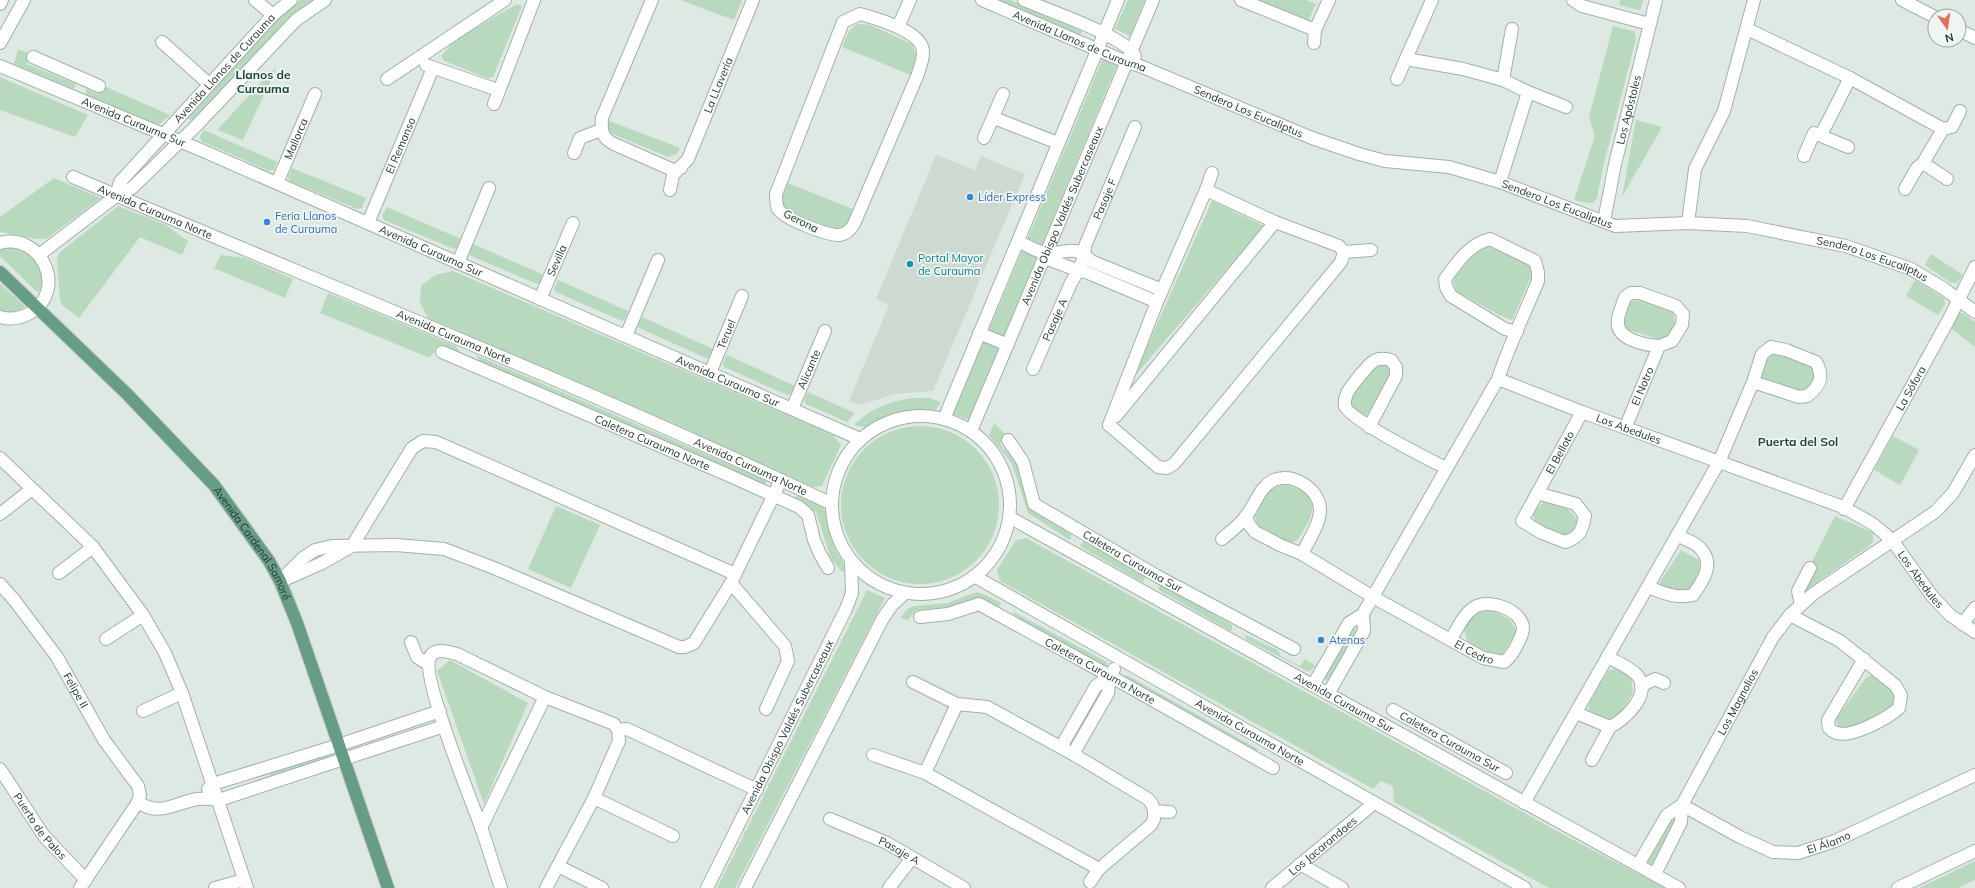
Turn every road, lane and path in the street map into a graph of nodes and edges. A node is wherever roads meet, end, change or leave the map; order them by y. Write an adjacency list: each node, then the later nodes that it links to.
1 (2, 0): 22 (street)
2 (24, 0): 32 (street)
3 (256, 0): 24 (street)
4 (291, 0): 24 (street, Avenida Llanos de Curauma)
5 (325, 0): 65 (street, Avenida Llanos de Curauma)
6 (505, 0): 38 (street)
7 (534, 0): 50 (street)
8 (652, 0): 61 (street)
9 (753, 0): 71 (street, La LLavería)
10 (910, 0): 26 (street)
11 (982, 0): 34 (street, Avenida Llanos de Curauma)
12 (1024, 0): 30 (street, Avenida Llanos de Curauma)
13 (1118, 0): 30 (street)
14 (1153, 0): 35 (street, Avenida Obispo Valdés Subercaseaux)
15 (1241, 0): 29 (street)
16 (1329, 0): 29 (street)
17 (1432, 0): 37 (street)
18 (1573, 0): 25 (street)
19 (1656, 0): 25 (street, Los Apóstoles)
20 (1754, 0): 28 (street)
21 (1902, 0): 23 (street)
22 (0, 4)
23 (1927, 13)
24 (273, 15): 48 (street, Avenida Llanos de Curauma)
25 (1649, 24): 82 (street, Los Apóstoles)
26 (898, 27): 26 (street, Gerona)
27 (1512, 29): 47 (street)
28 (1747, 29): 44 (street); 86 (street)
29 (1315, 30): 33 (street)
30 (1104, 34): 34 (street); 35 (street, Avenida Llanos de Curauma)
31 (162, 42): 48 (street)
32 (0, 43)
33 (1314, 43)
34 (1098, 50): 39 (street, Avenida Llanos de Curauma); 66 (street)
35 (1132, 50): 39 (street, Avenida Obispo Valdés Subercaseaux); 41 (street, Avenida Llanos de Curauma)
36 (33, 57): 46 (street)
37 (1406, 59): 43 (street); 47 (street)
38 (415, 61): 42 (street); 45 (street)
39 (1127, 62): 41 (street, Avenida Llanos de Curauma); 93 (street, Avenida Obispo Valdés Subercaseaux)
40 (0, 66): 54 (street, Avenida Curauma Sur)
41 (1140, 66): 75 (street, Sendero Los Eucaliptus)
42 (433, 68): 50 (street); 84 (street, El Remanso)
43 (1397, 78)
44 (1850, 78): 60 (street); 63 (street)
45 (388, 79)
46 (84, 80): 49 (street); 54 (street)
47 (1503, 80): 51 (street)
48 (209, 84): 62 (street, Avenida Llanos de Curauma)
49 (99, 86)
50 (498, 90): 55 (street)
51 (1528, 92): 56 (street); 75 (street)
52 (315, 94): 76 (street, Mallorca)
53 (1003, 94): 58 (street)
54 (76, 98): 62 (street, Avenida Curauma Sur)
55 (494, 104)
56 (1566, 107)
57 (1960, 111): 60 (street)
58 (994, 118): 64 (street); 66 (street)
59 (1135, 128): 91 (street, Pasaje F)
60 (1943, 129): 70 (street)
61 (601, 130): 68 (street); 71 (street)
62 (163, 134): 65 (street, Avenida Curauma Sur); 81 (street, Avenida Llanos de Curauma)
63 (1821, 135): 67 (street); 69 (street)
64 (984, 138)
65 (180, 141): 76 (street, Avenida Curauma Sur); 81 (street, Avenida Llanos de Curauma)
66 (1058, 143): 87 (street)
67 (1848, 147)
68 (574, 153)
69 (1804, 156)
70 (1923, 164): 74 (street); 78 (street)
71 (681, 168): 79 (street, La LLavería)
72 (1212, 173): 80 (street)
73 (73, 177): 81 (street, Avenida Curauma Norte)
74 (1947, 179)
75 (1500, 182): 82 (street, Sendero Los Eucaliptus)
76 (277, 183): 84 (street, Avenida Curauma Sur)
77 (489, 188): 95 (street)
78 (1905, 189)
79 (670, 190)
80 (1206, 190): 83 (street); 99 (street)
81 (116, 196): 92 (street, Avenida Llanos de Curauma); 111 (street, Avenida Curauma Norte)
82 (1604, 221): 86 (street, Sendero Los Eucaliptus)
83 (1275, 222): 90 (street); 123 (street)
84 (368, 223): 95 (street, Avenida Curauma Sur)
85 (573, 223): 101 (street, Sevilla)
86 (1688, 223): 102 (street, Sendero Los Eucaliptus)
87 (1018, 241): 93 (street); 109 (street)
88 (0, 243): 92 (street)
89 (1371, 250): 90 (street)
90 (1344, 252): 123 (street)
91 (1085, 254): 93 (street); 97 (street, Pasaje F); 99 (street)
92 (39, 255): 104 (street)
93 (1046, 255): 97 (street); 112 (street, Avenida Obispo Valdés Subercaseaux)
94 (658, 260): 110 (street)
95 (458, 263): 101 (street, Avenida Curauma Sur)
96 (1975, 267): 102 (street, La Sófora)
97 (1079, 271): 103 (street); 116 (street, Pasaje A)
98 (0, 272): 104 (main road, Avenida Cardenal Samoré)
99 (1162, 290): 103 (street)
100 (742, 296): 117 (street, Teruel)
101 (540, 299): 110 (street, Avenida Curauma Sur)
102 (1959, 300): 105 (street, Sendero Los Eucaliptus); 138 (street, La Sófora)
103 (1157, 302): 123 (street)
104 (38, 307): 106 (street); 157 (main road, Avenida Cardenal Samoré)
105 (1975, 312)
106 (1, 318)
107 (825, 331): 120 (street, Alicante)
108 (1517, 332): 108 (street); 118 (street)
109 (979, 333): 112 (street); 122 (street)
110 (626, 336): 117 (street, Avenida Curauma Sur)
111 (461, 340): 115 (street); 133 (street, Avenida Curauma Norte)
112 (1008, 345): 126 (street, Avenida Obispo Valdés Subercaseaux)
113 (1659, 346): 113 (street); 124 (street, El Notro)
114 (442, 352): 115 (street, Caletera Curauma Norte)
115 (476, 367): 136 (street, Caletera Curauma Norte)
116 (1033, 369)
117 (710, 373): 120 (street, Avenida Curauma Sur)
118 (1498, 378): 121 (street, Los Abedules); 132 (street)
119 (1752, 382): 119 (street); 131 (street)
120 (792, 409): 127 (street, Avenida Curauma Sur)
121 (1582, 412): 124 (street, Los Abedules); 135 (street, El Belloto)
122 (944, 419): 126 (street); 127 (street)
123 (1109, 424)
124 (1626, 426): 131 (street, Los Abedules)
125 (1369, 427): 125 (street); 132 (street)
126 (971, 431): 141 (street)
127 (860, 439): 137 (street)
128 (1008, 440): 142 (street, Caletera Curauma Sur)
129 (1975, 455): 145 (street, Los Magnolios)
130 (0, 458): 134 (street)
131 (1719, 462): 138 (street, Los Abedules); 143 (street)
132 (1446, 468): 162 (street)
133 (781, 480): 136 (street); 137 (street, Avenida Curauma Norte)
134 (32, 489): 139 (street); 147 (street)
135 (1537, 493): 135 (street, El Belloto)
136 (773, 495): 151 (street, Caletera Curauma Norte); 156 (street)
137 (832, 504): 150 (street)
138 (1844, 509): 145 (street, Los Abedules)
139 (0, 514)
140 (1246, 516): 144 (street); 149 (street); 149 (street)
141 (1010, 517): 148 (street, Avenida Curauma Sur); 154 (street)
142 (1081, 532): 148 (street); 155 (street, Caletera Curauma Sur)
143 (1677, 535): 159 (street); 159 (street)
144 (1222, 540)
145 (1892, 540): 164 (street, Los Magnolios); 172 (street, Los Abedules)
146 (352, 546): 156 (street); 156 (street); 157 (street)
147 (93, 547): 153 (street); 168 (street)
148 (1070, 549): 160 (street, Avenida Curauma Sur)
149 (1302, 554): 162 (street, El Cedro)
150 (852, 562): 161 (street); 216 (street, Avenida Obispo Valdés Subercaseaux)
151 (828, 568)
152 (1810, 568): 164 (street)
153 (59, 573)
154 (974, 576): 161 (street); 163 (street, Avenida Curauma Norte)
155 (1157, 576): 160 (street); 171 (street, Caletera Curauma Sur)
156 (733, 579): 192 (street)
157 (280, 581): 202 (main road, Avenida Cardenal Samoré)
158 (0, 584): 220 (street, Felipe II)
159 (1648, 587): 179 (street)
160 (1146, 592): 176 (street, Avenida Curauma Sur)
161 (905, 593): 246 (street)
162 (1373, 597): 166 (street); 175 (street, El Cedro)
163 (1015, 599): 169 (street); 181 (street, Avenida Curauma Norte)
164 (1801, 604): 167 (street, Los Magnolios)
165 (1975, 608): 172 (street)
166 (1363, 614): 186 (street); 189 (street)
167 (1790, 614): 180 (street); 223 (street, Los Magnolios)
168 (143, 615): 174 (street); 188 (street)
169 (1003, 617): 170 (street, Caletera Curauma Norte); 184 (street, Caletera Curauma Norte)
170 (920, 618)
171 (1244, 622): 176 (street); 178 (street, Caletera Curauma Sur)
172 (1962, 624): 173 (street, Los Abedules)
173 (1975, 632)
174 (106, 639)
175 (1451, 639): 175 (street, El Cedro)
176 (1232, 641): 186 (street, Avenida Curauma Sur)
177 (411, 642): 182 (street)
178 (1294, 649)
179 (1607, 657): 187 (street); 196 (street)
180 (1864, 659): 180 (street)
181 (1119, 660): 184 (street); 201 (street, Avenida Curauma Norte)
182 (428, 664): 190 (street); 195 (street)
183 (913, 682): 191 (street)
184 (1106, 682): 203 (street); 205 (street); 209 (street, Caletera Curauma Norte)
185 (1664, 683): 187 (street)
186 (1313, 686): 189 (street, Avenida Curauma Sur)
187 (1641, 686): 198 (street)
188 (182, 693): 194 (street); 215 (street)
189 (1328, 694): 204 (street, Avenida Curauma Sur)
190 (545, 697): 199 (street); 227 (street)
191 (957, 704): 203 (street); 212 (street)
192 (766, 709)
193 (1393, 710): 200 (street, Caletera Curauma Sur)
194 (143, 711)
195 (440, 711): 197 (street); 202 (street)
196 (1576, 713): 198 (street); 221 (street)
197 (444, 726): 207 (street); 227 (street)
198 (1610, 727): 208 (street)
199 (618, 730): 216 (street); 218 (street)
200 (1443, 738): 204 (street); 213 (street, Caletera Curauma Sur)
201 (1270, 743): 209 (street); 222 (street, Avenida Curauma Norte)
202 (339, 745): 207 (main road, Avenida Cardenal Samoré); 215 (street)
203 (1061, 747): 205 (street)
204 (1435, 753): 221 (street, Avenida Curauma Sur)
205 (1073, 754): 224 (street)
206 (873, 755): 212 (street)
207 (344, 759): 219 (street); 241 (main road, Avenida Cardenal Samoré)
208 (1592, 760)
209 (1260, 761): 210 (street, Caletera Curauma Norte)
210 (1273, 768)
211 (0, 769): 238 (street, Puerto de Palos)
212 (925, 773): 234 (street)
213 (1506, 773)
214 (1975, 775): 223 (street, El Álamo)
215 (213, 784): 217 (street); 219 (street)
216 (757, 790): 245 (street, Avenida Obispo Valdés Subercaseaux)
217 (198, 798): 219 (street); 220 (street)
218 (594, 798): 228 (street); 233 (street)
219 (219, 800): 239 (street)
220 (138, 802): 238 (street)
221 (1524, 803): 232 (street, Avenida Curauma Sur)
222 (1373, 804): 231 (street, Los Jacarandaes); 237 (street, Avenida Curauma Norte)
223 (1682, 805): 232 (street, Los Magnolios); 235 (street, Los Magnolios)
224 (1154, 811): 225 (street); 234 (street)
225 (1170, 812)
226 (830, 819): 230 (street, Pasaje A)
227 (481, 828): 242 (street)
228 (672, 836)
229 (1975, 851): 253 (street)
230 (912, 858): 247 (street); 248 (street, Pasaje A)
231 (1300, 864): 249 (street, Los Jacarandaes); 250 (street)
232 (1638, 865): 235 (street, Avenida Curauma Sur)
233 (558, 866): 243 (street); 244 (street)
234 (1099, 869): 236 (street)
235 (1655, 874): 252 (street, Avenida Curauma Sur)
236 (1090, 882)
237 (1505, 883): 251 (street, Avenida Curauma Norte)
238 (83, 884)
239 (246, 884): 240 (street)
240 (215, 888)
241 (388, 888)
242 (500, 888)
243 (546, 888)
244 (602, 888)
245 (707, 888)
246 (745, 888)
247 (888, 888)
248 (964, 888)
249 (1272, 888)
250 (1342, 888)
251 (1525, 888)
252 (1679, 888)
253 (1898, 888)

